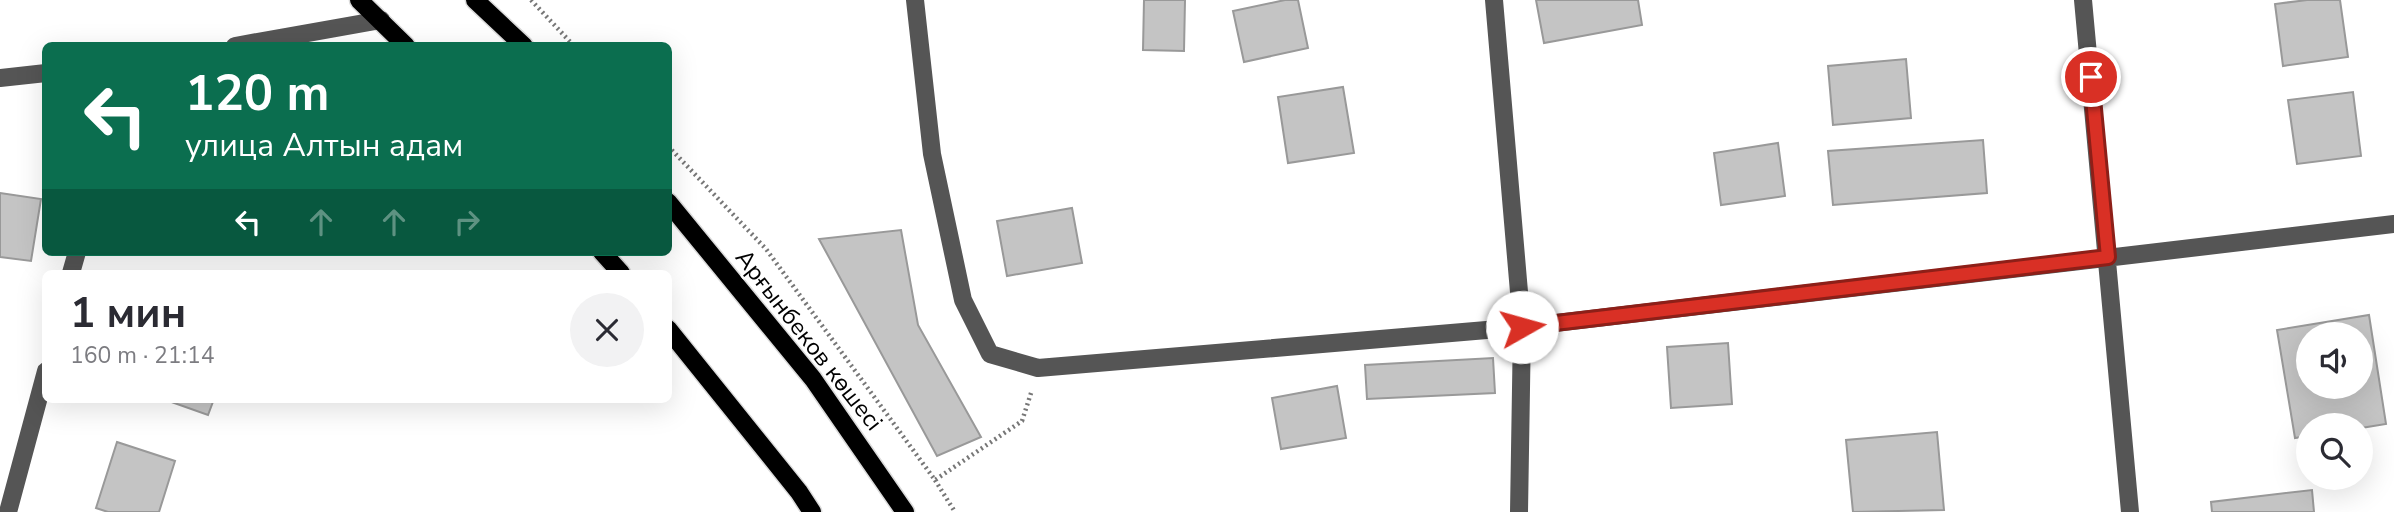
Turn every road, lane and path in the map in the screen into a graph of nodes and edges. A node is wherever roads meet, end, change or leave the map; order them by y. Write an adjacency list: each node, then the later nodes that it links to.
1 (359, 0): 7 (main road)
2 (475, 0): 10 (main road)
3 (531, 0): 11 (path)
4 (915, 0): 22 (street)
5 (1494, 0): 20 (street)
6 (2083, 0): 18 (street)
7 (381, 20): 8 (street); 9 (main road)
8 (257, 42)
9 (402, 42)
10 (520, 42)
11 (570, 42)
12 (42, 73): 13 (street)
13 (0, 78)
14 (672, 150): 24 (path)
15 (672, 207): 27 (main road, Арғынбеков көшесі)
16 (2394, 224): 18 (street)
17 (606, 256): 19 (main road)
18 (2108, 257): 20 (street); 30 (street)
19 (618, 270)
20 (1522, 327): 22 (street); 29 (street)
21 (672, 335): 26 (main road)
22 (1038, 368): 24 (path)
23 (42, 386): 25 (street)
24 (935, 480): 28 (path)
25 (8, 512)
26 (812, 512)
27 (905, 512)
28 (955, 512)
29 (1519, 512)
30 (2130, 512)

